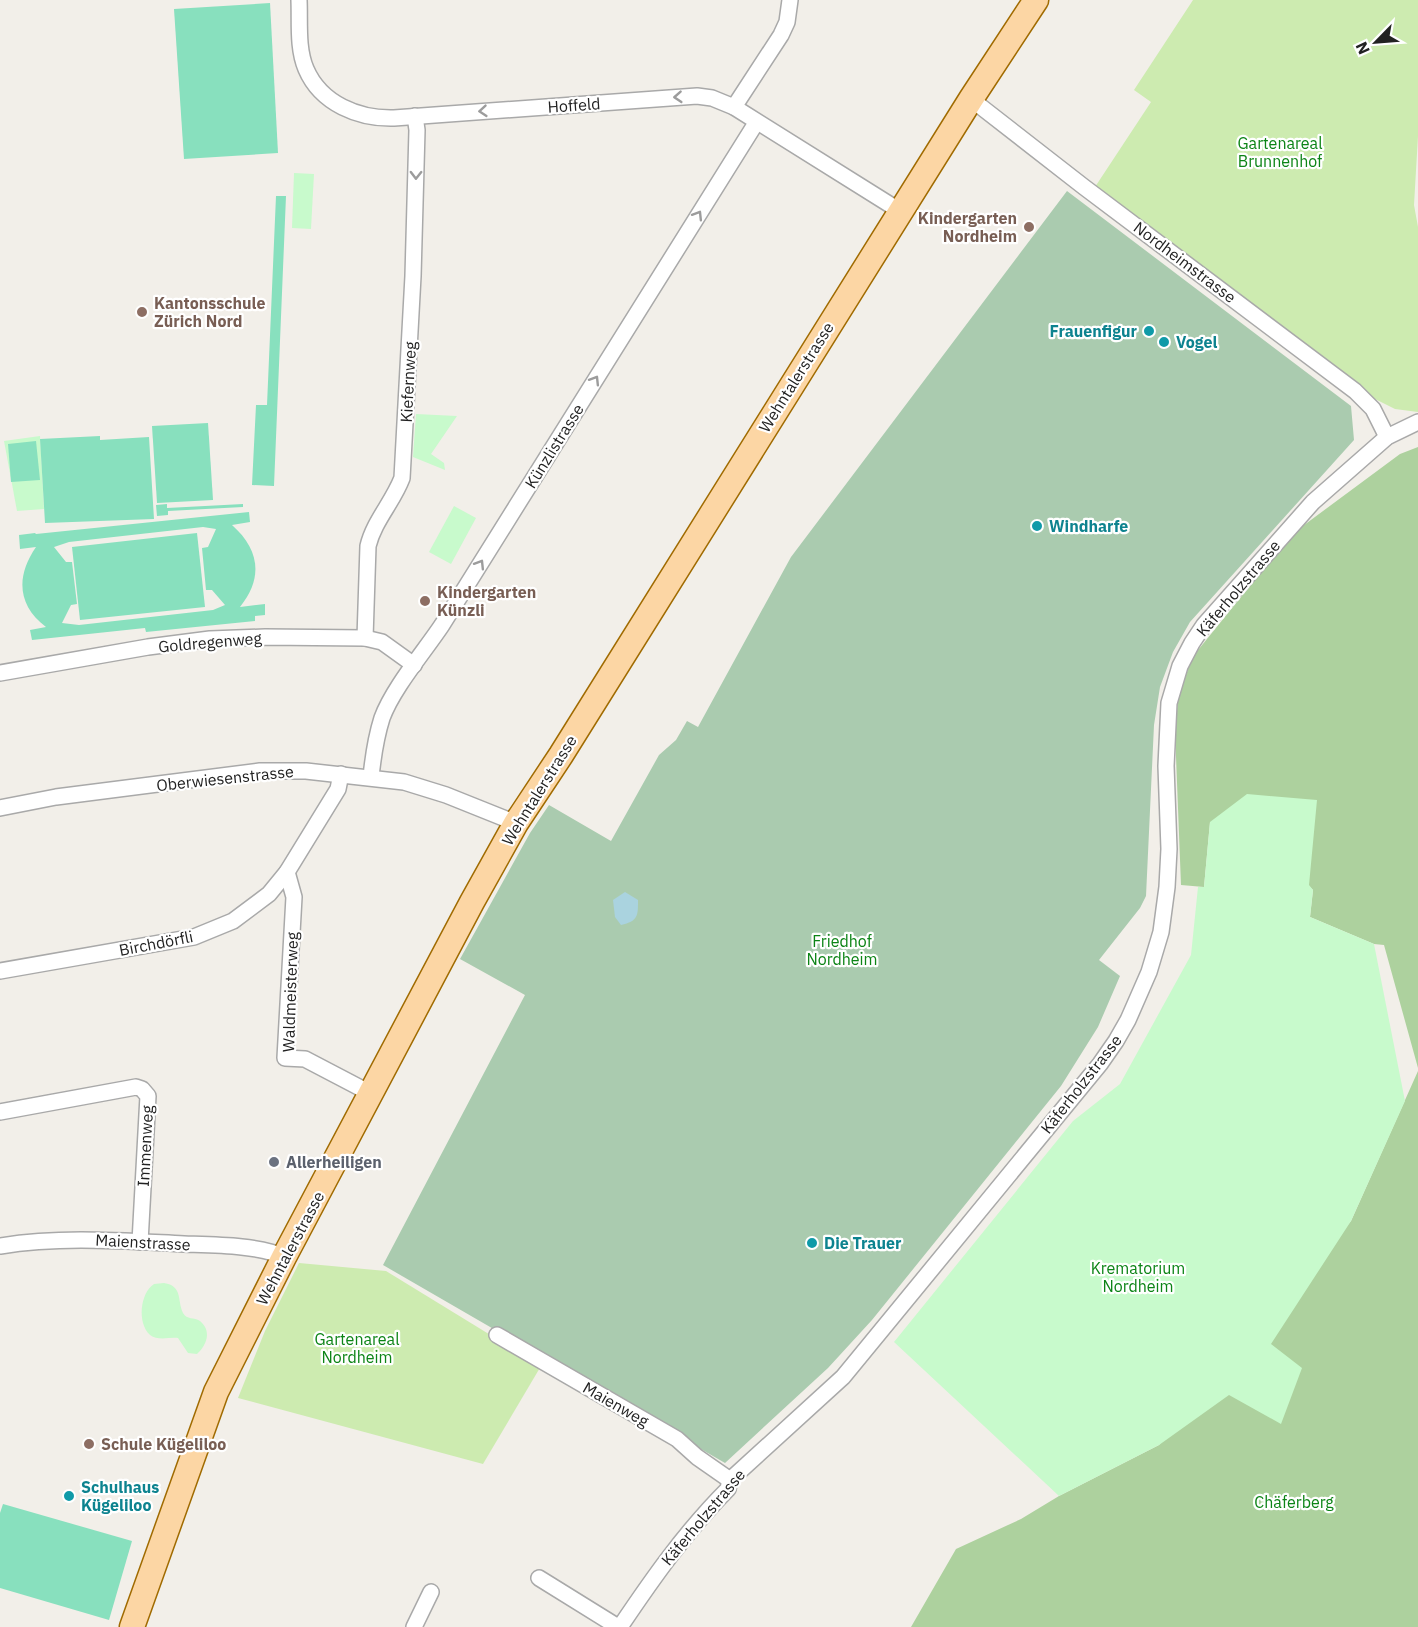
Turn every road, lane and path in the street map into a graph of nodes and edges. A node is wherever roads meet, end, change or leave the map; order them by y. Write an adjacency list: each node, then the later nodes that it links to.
1 (299, 0): 6 (street, Hoffeld)
2 (790, 0): 5 (street)
3 (1036, 0): 4 (main road, Wehntalerstrasse)
4 (971, 99): 8 (main road, Wehntalerstrasse); 10 (street, Nordheimstrasse)
5 (734, 107): 6 (street, Hoffeld, one-way to 6); 7 (street, Hoffeld)
6 (415, 116): 11 (street, Kiefernweg, one-way to 11)
7 (756, 123): 8 (street, Hoffeld); 12 (street, Künzlistrasse, one-way to 7)
8 (900, 211): 17 (main road, Wehntalerstrasse)
9 (1418, 422): 10 (street, Käferholzstrasse)
10 (1387, 437): 26 (street, Käferholzstrasse)
11 (365, 638): 12 (street, Goldregenweg); 13 (street, Goldregenweg)
12 (414, 665): 15 (street, Künzlistrasse)
13 (0, 673)
14 (341, 774): 15 (street, Oberwiesenstrasse); 16 (street, Oberwiesenstrasse); 18 (street, Birchdörfli)
15 (372, 777): 17 (street, Oberwiesenstrasse)
16 (0, 808)
17 (516, 823): 20 (main road, Wehntalerstrasse)
18 (287, 872): 19 (street, Birchdörfli); 20 (street, Waldmeisterweg)
19 (0, 971)
20 (370, 1093): 24 (main road, Wehntalerstrasse)
21 (0, 1112): 22 (street, Immenweg)
22 (140, 1242): 23 (street, Maienstrasse); 24 (street, Maienstrasse)
23 (0, 1246)
24 (284, 1257): 29 (main road, Wehntalerstrasse)
25 (497, 1335): 26 (street, Maienweg)
26 (730, 1480): 31 (street, Käferholzstrasse)
27 (539, 1578): 31 (street)
28 (431, 1592): 30 (street)
29 (132, 1627)
30 (414, 1627)
31 (619, 1627)

